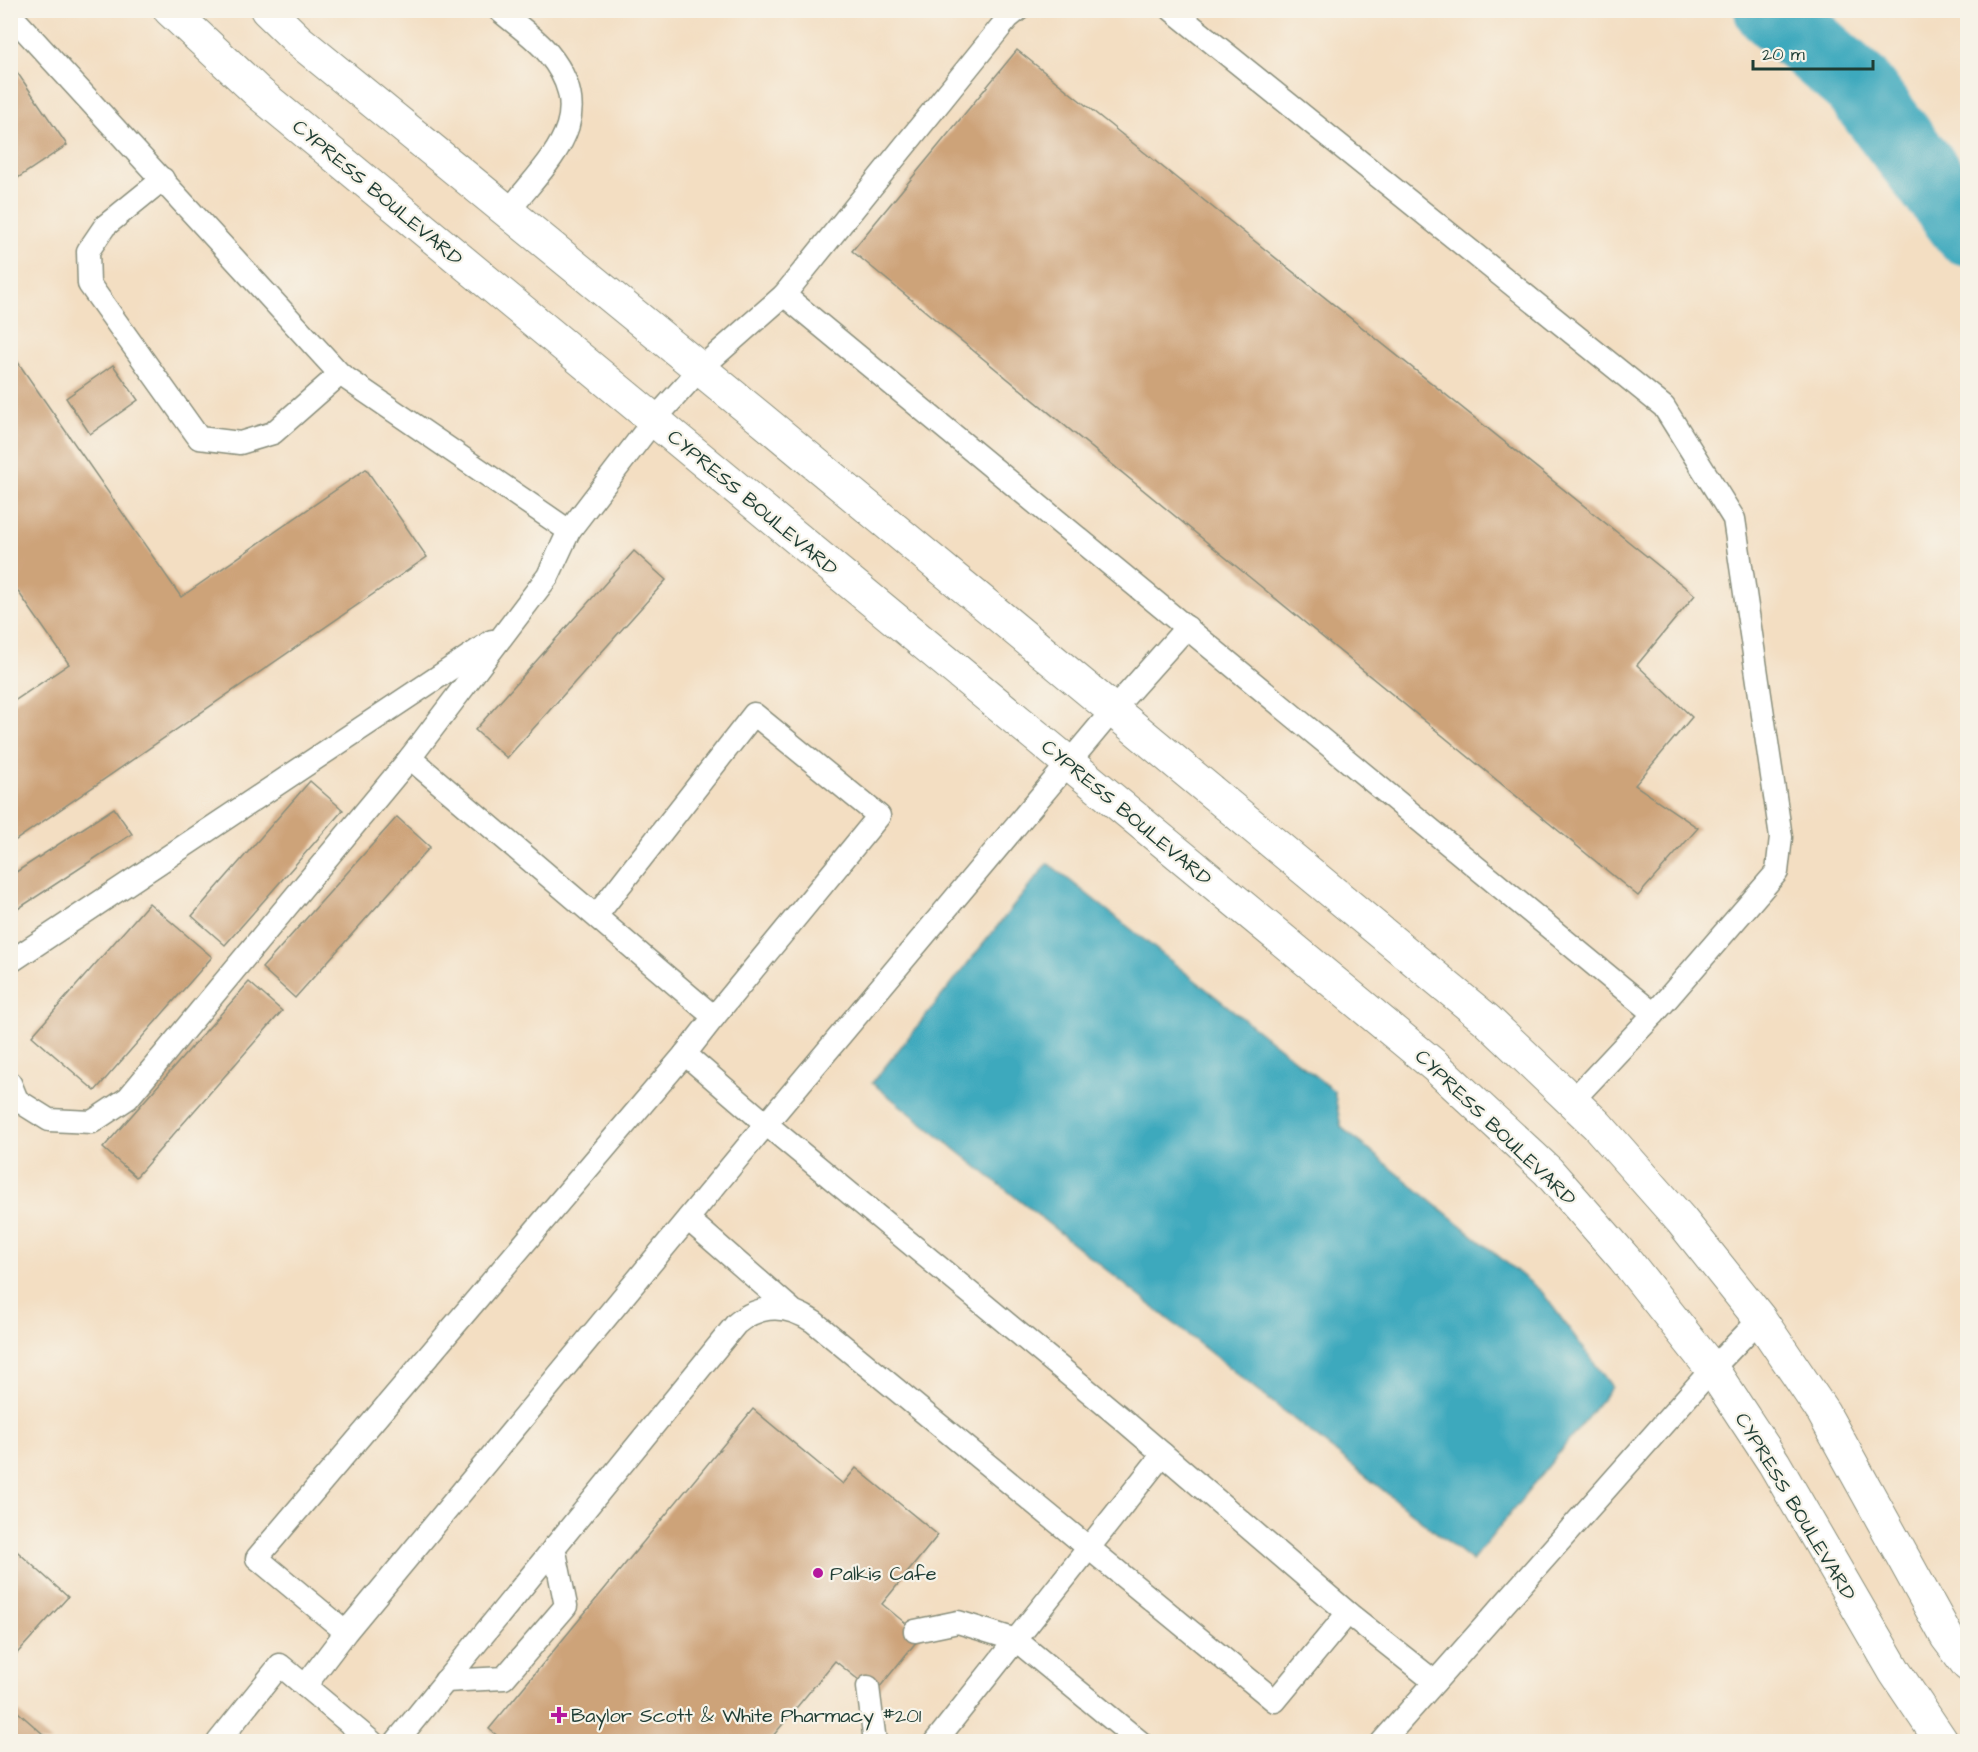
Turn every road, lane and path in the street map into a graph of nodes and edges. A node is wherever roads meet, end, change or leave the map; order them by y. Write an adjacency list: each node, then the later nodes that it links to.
1 (170, 10): 12 (street, CYPRESS BOULEVARD)
2 (267, 10): 8 (street)
3 (499, 10): 8 (lane)
4 (1018, 10): 9 (lane)
5 (1172, 10): 21 (lane)
6 (10, 14): 7 (lane)
7 (163, 179): 11 (lane); 11 (lane)
8 (508, 212): 10 (street)
9 (784, 295): 10 (lane); 14 (lane)
10 (700, 369): 12 (lane); 16 (street)
11 (340, 374): 13 (lane)
12 (654, 420): 13 (lane); 18 (street, CYPRESS BOULEVARD)
13 (569, 531): 15 (lane)
14 (1187, 627): 16 (lane); 21 (lane)
15 (508, 630): 17 (lane); 20 (lane)
16 (1113, 710): 18 (lane); 25 (street)
17 (410, 758): 19 (lane); 24 (lane)
18 (1068, 763): 26 (lane); 30 (street, CYPRESS BOULEVARD)
19 (596, 916): 22 (lane); 22 (lane)
20 (10, 962)
21 (1654, 1014): 25 (lane)
22 (714, 1017): 23 (lane)
23 (685, 1054): 26 (lane); 35 (lane)
24 (10, 1083)
25 (1572, 1101): 29 (street)
26 (766, 1124): 27 (lane); 31 (lane)
27 (688, 1219): 28 (lane); 35 (lane)
28 (791, 1308): 32 (lane); 33 (lane)
29 (1760, 1319): 30 (lane); 38 (street)
30 (1712, 1369): 40 (lane); 50 (street, CYPRESS BOULEVARD)
31 (1163, 1454): 33 (lane); 34 (lane)
32 (554, 1547): 39 (lane); 39 (lane)
33 (1088, 1549): 34 (lane); 37 (lane)
34 (1348, 1613): 40 (lane)
35 (346, 1632): 41 (lane)
36 (915, 1632): 37 (lane)
37 (1016, 1640): 47 (lane); 48 (lane)
38 (1968, 1665)
39 (445, 1681): 45 (lane)
40 (1435, 1682): 49 (lane)
41 (305, 1686): 43 (lane); 44 (lane)
42 (868, 1688): 46 (lane)
43 (218, 1742)
44 (372, 1742)
45 (396, 1742)
46 (875, 1742)
47 (935, 1742)
48 (1140, 1742)
49 (1382, 1742)
50 (1942, 1742)

